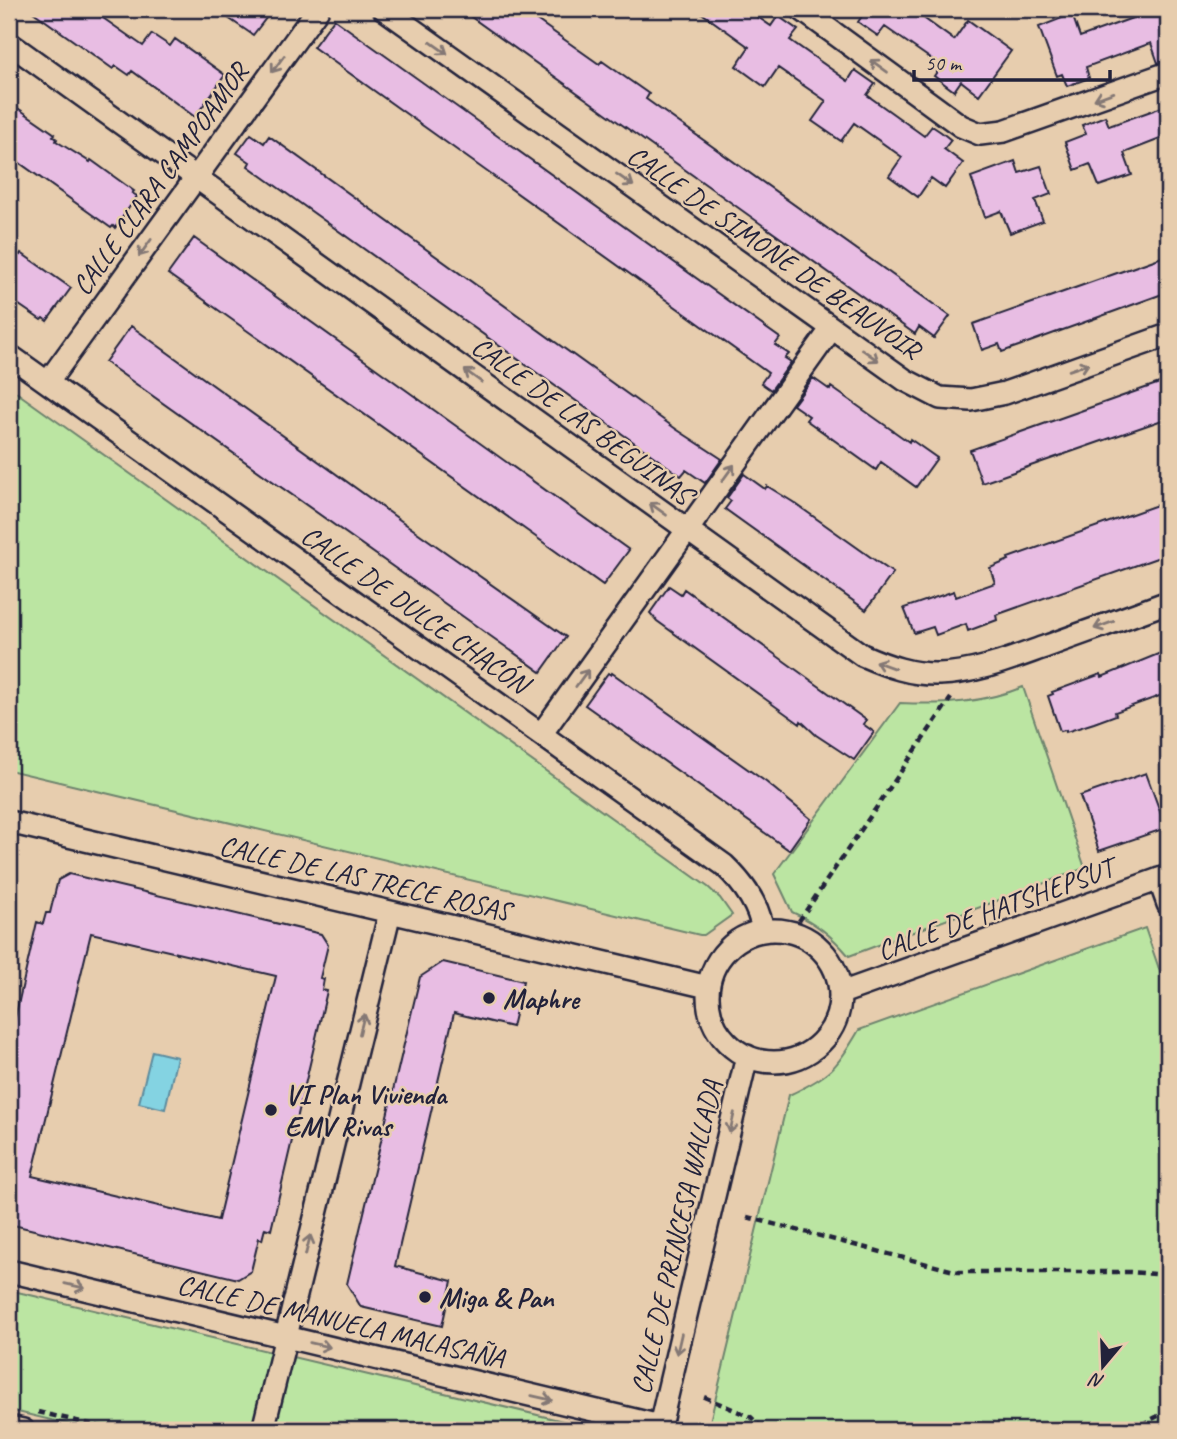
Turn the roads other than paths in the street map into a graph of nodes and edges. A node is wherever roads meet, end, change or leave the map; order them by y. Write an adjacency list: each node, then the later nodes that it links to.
1 (318, 9): 6 (street, CALLE CLARA CAMPOAMOR, one-way to 6)
2 (384, 9): 7 (street, CALLE DE SIMONE DE BEAUVOIR, one-way to 7)
3 (801, 9): 5 (street, one-way to 3)
4 (9, 43): 6 (street, CALLE DE LAS BEGUINAS)
5 (1168, 73)
6 (197, 177): 10 (street, CALLE CLARA CAMPOAMOR, one-way to 10); 11 (street, CALLE DE LAS BEGUINAS, one-way to 6)
7 (832, 328): 8 (street, CALLE DE SIMONE DE BEAUVOIR, one-way to 8); 11 (street, one-way to 7)
8 (1168, 335)
9 (9, 355): 10 (street, CALLE DE DULCE CHACÓN)
10 (48, 382): 13 (street, CALLE DE DULCE CHACÓN)
11 (687, 531): 12 (street, CALLE DE LAS BEGUINAS, one-way to 11); 13 (street, one-way to 11)
12 (1168, 603)
13 (542, 733): 18 (street, CALLE DE DULCE CHACÓN)
14 (10, 829): 17 (street, CALLE DE LAS TRECE ROSAS)
15 (1164, 878): 16 (street); 20 (street, CALLE DE HATSHEPSUT)
16 (1168, 905)
17 (390, 912): 19 (street, CALLE DE LAS TRECE ROSAS); 23 (street, one-way to 17)
18 (763, 930): 19 (street); 20 (street)
19 (708, 987): 21 (street)
20 (841, 993): 21 (street)
21 (747, 1056): 25 (street, CALLE DE PRINCESA WALLADA, one-way to 25)
22 (9, 1270): 23 (street, CALLE DE MANUELA MALASAÑA, one-way to 23)
23 (286, 1337): 25 (street, CALLE DE MANUELA MALASAÑA, one-way to 25); 27 (street)
24 (9, 1427): 26 (street)
25 (659, 1428)
26 (23, 1430)
27 (263, 1430)

